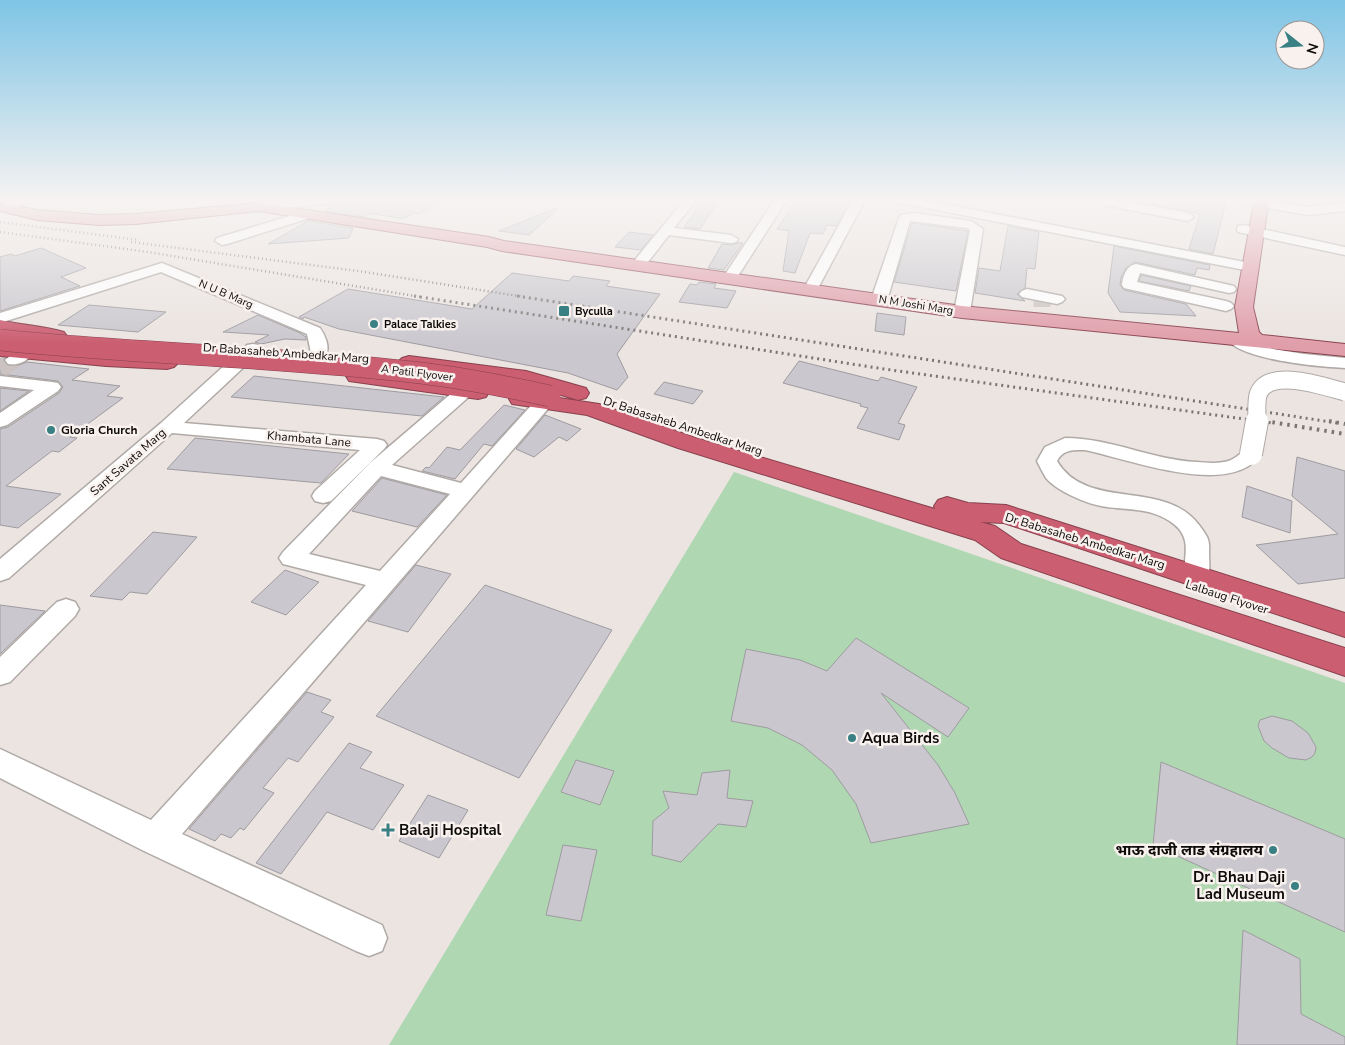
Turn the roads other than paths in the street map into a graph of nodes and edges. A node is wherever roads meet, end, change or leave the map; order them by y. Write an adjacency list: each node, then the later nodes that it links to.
1 (509, 247): 11 (main road, N M Joshi Marg)
2 (652, 247): 11 (street)
3 (750, 247): 13 (street)
4 (834, 247): 14 (street)
5 (896, 247): 15 (street)
6 (974, 247): 18 (street)
7 (1195, 247): 12 (street)
8 (1247, 247): 12 (main road)
9 (1321, 247): 10 (street)
10 (1345, 252)
11 (641, 262): 13 (main road, N M Joshi Marg); 14 (main road, N M Joshi Marg)
12 (1243, 265): 16 (main road); 21 (main road)
13 (733, 273): 14 (main road, N M Joshi Marg)
14 (812, 287): 15 (main road, N M Joshi Marg); 17 (main road, N M Joshi Marg)
15 (881, 294): 17 (main road, N M Joshi Marg)
16 (1228, 298): 16 (street); 21 (main road)
17 (906, 300): 18 (main road, N M Joshi Marg)
18 (963, 308): 21 (main road, N M Joshi Marg)
19 (0, 318): 26 (street, N U B Marg)
20 (0, 326): 24 (highway, Dr Babasaheb Ambedkar Marg)
21 (1243, 337): 23 (main road, N M Joshi Marg); 25 (main road, N M Joshi Marg); 28 (street); 28 (street)
22 (0, 340): 34 (highway, A Patil Flyover, bridge)
23 (1345, 343)
24 (253, 349): 26 (highway, Dr Babasaheb Ambedkar Marg); 30 (street, Sant Savata Marg)
25 (1345, 350)
26 (319, 353): 40 (highway, Dr Babasaheb Ambedkar Marg)
27 (13, 354): 30 (highway)
28 (1282, 354): 29 (street)
29 (1345, 364)
30 (235, 365): 32 (highway); 36 (street, Sant Savata Marg)
31 (0, 381): 35 (street)
32 (466, 390): 34 (highway); 37 (street)
33 (1345, 392): 43 (street, bridge)
34 (547, 399): 38 (street); 40 (highway, A Patil Flyover)
35 (0, 421)
36 (168, 427): 39 (street, Khambata Lane); 42 (street, Sant Savata Marg)
37 (377, 468): 38 (street); 44 (street)
38 (466, 490): 44 (street)
39 (323, 496)
40 (976, 522): 41 (highway, Lalbaug Flyover); 43 (highway, Dr Babasaheb Ambedkar Marg); 49 (highway)
41 (1030, 539): 47 (highway, Lalbaug Flyover); 48 (highway, Lalbaug Flyover)
42 (0, 572)
43 (1197, 576): 46 (highway, Dr Babasaheb Ambedkar Marg)
44 (385, 581): 52 (street)
45 (66, 609): 50 (street)
46 (1345, 625)
47 (1345, 637)
48 (1345, 650)
49 (1345, 662)
50 (0, 674)
51 (0, 763): 52 (street)
52 (156, 839): 53 (street)
53 (368, 938)

